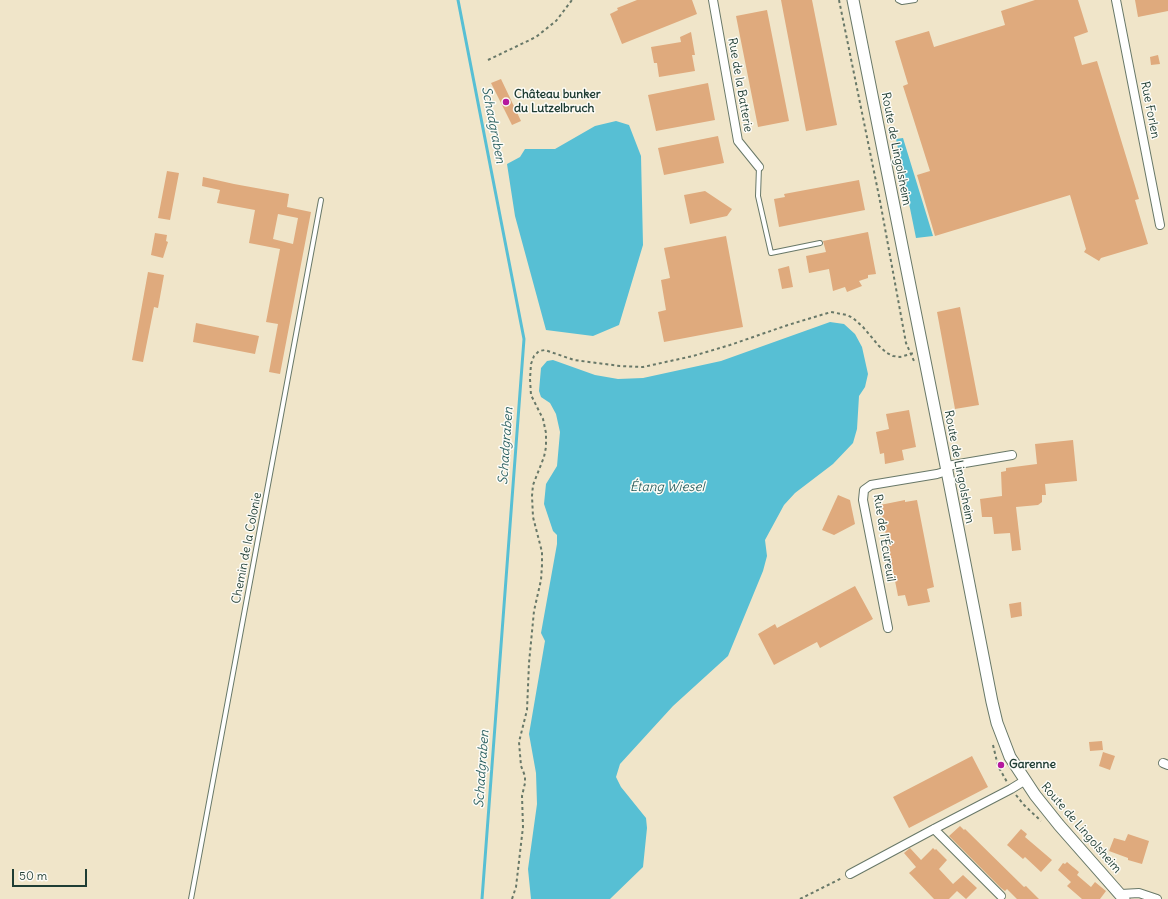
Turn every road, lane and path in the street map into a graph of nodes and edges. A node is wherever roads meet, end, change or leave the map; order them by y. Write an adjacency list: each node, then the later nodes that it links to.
1 (572, 0): 7 (path)
2 (713, 0): 8 (street, Rue de la Batterie)
3 (853, 0): 12 (main road, Route de Lingolsheim)
4 (898, 0): 5 (lane)
5 (915, 0)
6 (1116, 0): 10 (street, Rue Forlen)
7 (488, 60)
8 (759, 166): 11 (lane)
9 (321, 200): 21 (lane, Chemin de la Colonie)
10 (1160, 225)
11 (820, 243)
12 (923, 351): 14 (main road, Route de Lingolsheim); 22 (path)
13 (1012, 455): 14 (street)
14 (947, 469): 15 (street, Rue de l'Écureuil); 16 (main road, Route de Lingolsheim)
15 (888, 628)
16 (1024, 781): 17 (street); 20 (main road, Route de Lingolsheim)
17 (934, 829): 18 (street); 19 (street)
18 (850, 874): 23 (path)
19 (1002, 896)
20 (1122, 896): 24 (street)
21 (191, 899)
22 (512, 899)
23 (800, 899)
24 (1157, 899)

